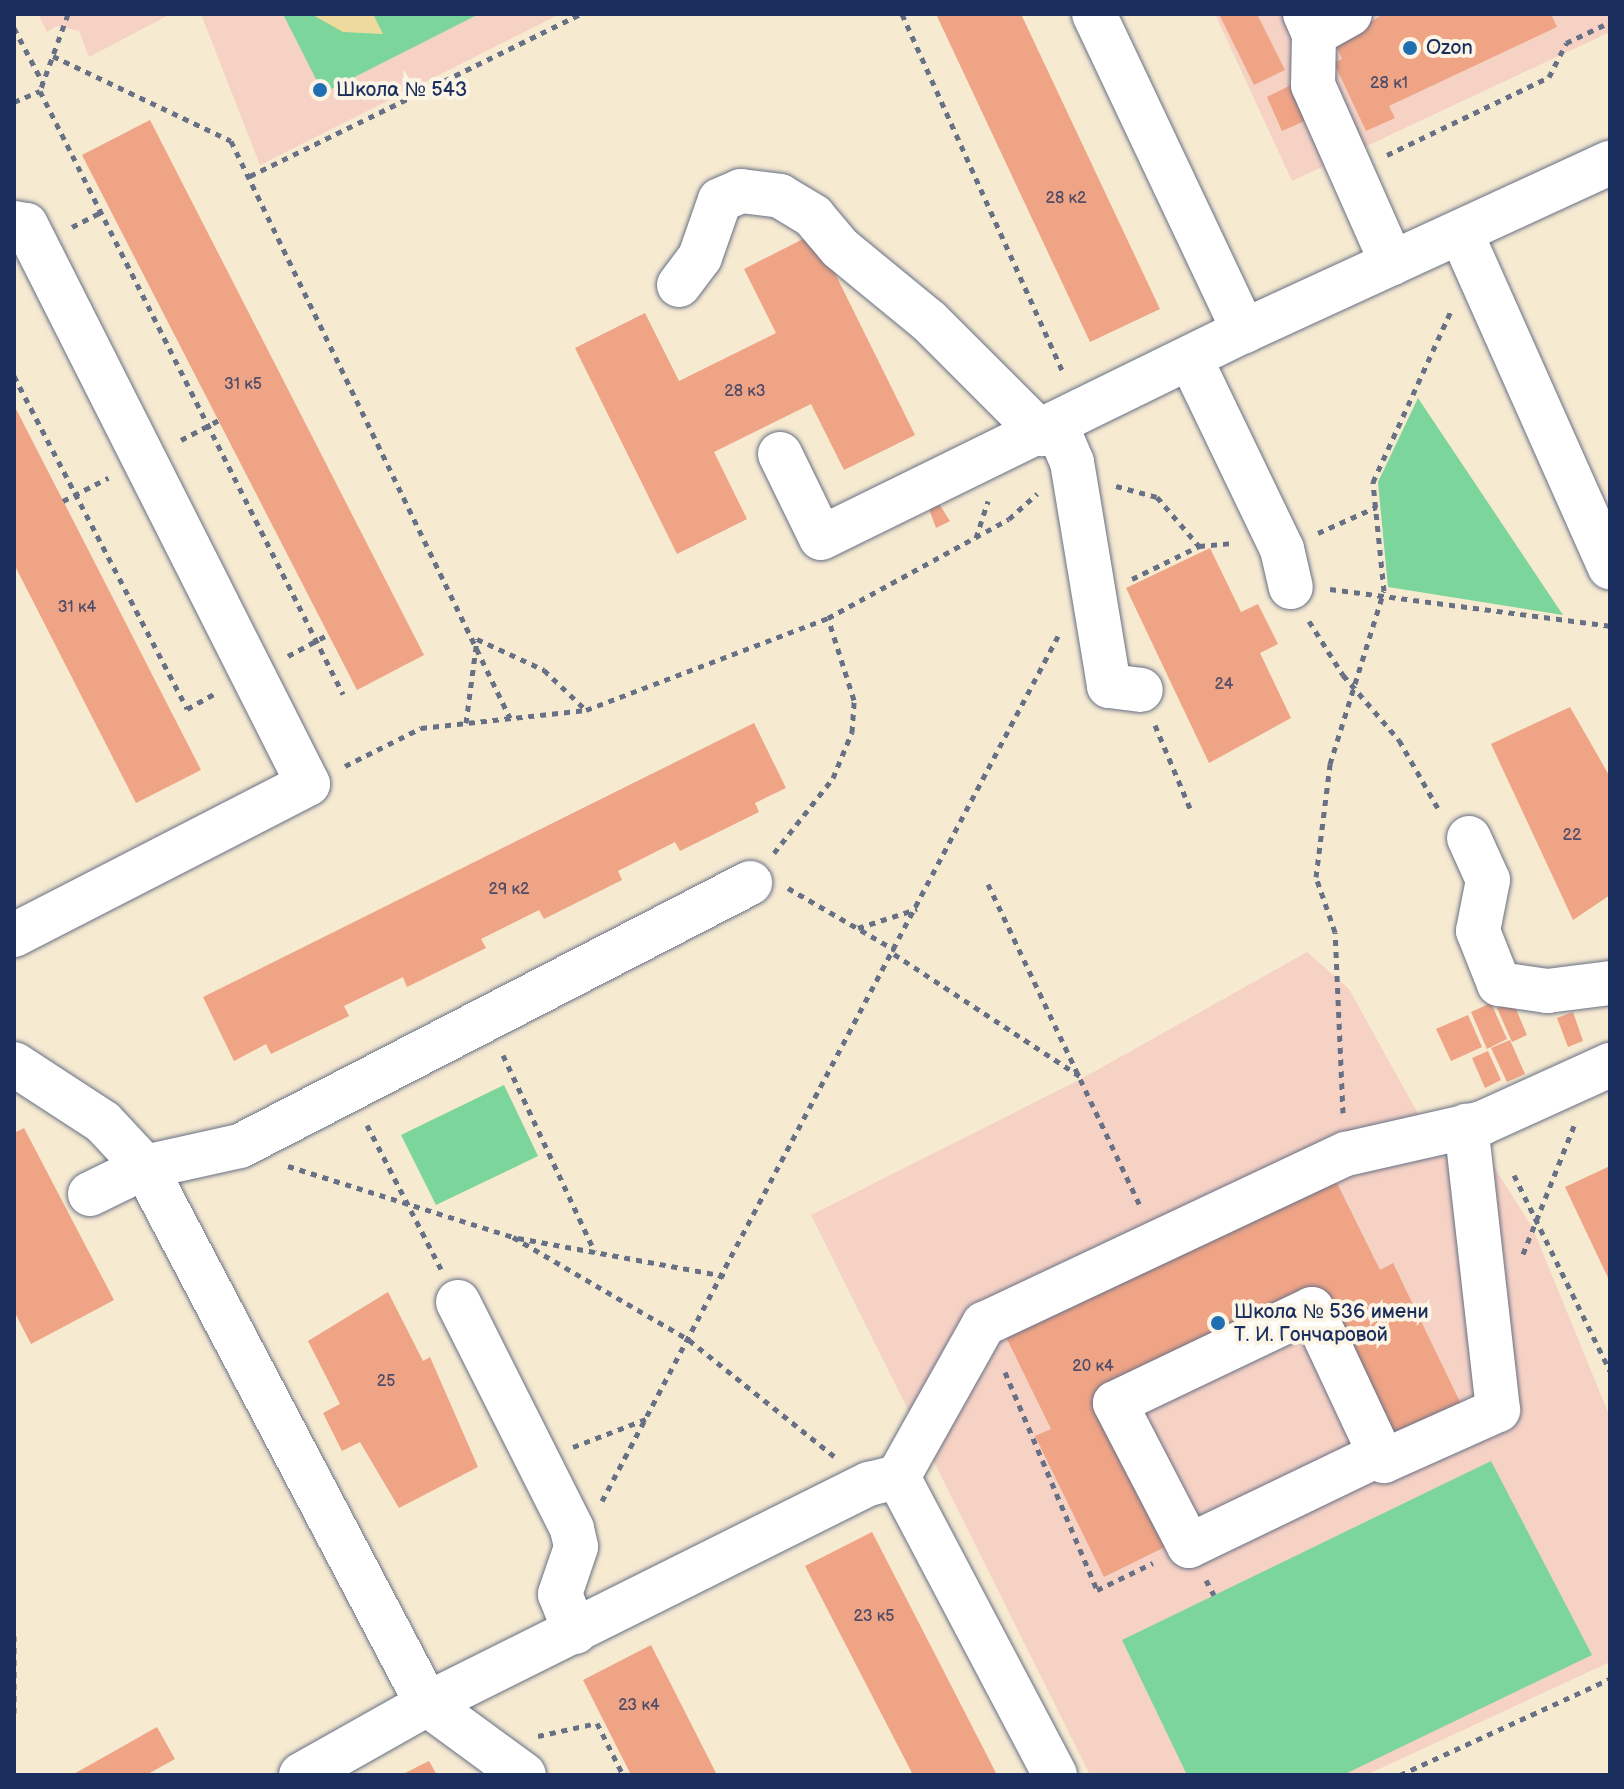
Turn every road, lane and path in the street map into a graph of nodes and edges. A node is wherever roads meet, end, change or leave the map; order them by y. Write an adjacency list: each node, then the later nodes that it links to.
1 (68, 14): 8 (path)
2 (580, 14): 14 (path)
3 (902, 14): 22 (path)
4 (1094, 14): 19 (lane)
5 (1323, 21): 13 (lane)
6 (1610, 22): 13 (path)
7 (14, 28): 9 (path)
8 (53, 56): 9 (path); 14 (path)
9 (43, 83): 10 (path)
10 (40, 91): 11 (path); 39 (path)
11 (14, 102)
12 (1610, 163): 16 (lane)
13 (1351, 172): 17 (lane)
14 (250, 176): 35 (path)
15 (14, 223): 24 (lane)
16 (1467, 247): 17 (lane); 27 (path); 29 (lane)
17 (1392, 263): 19 (lane)
18 (679, 285): 22 (lane)
19 (1244, 331): 20 (lane)
20 (1191, 360): 22 (lane); 30 (lane)
21 (14, 376): 25 (path)
22 (1066, 445): 23 (lane); 28 (path); 32 (lane); 33 (path)
23 (780, 454)
24 (144, 459): 25 (path); 36 (lane)
25 (75, 495): 26 (path); 36 (path)
26 (63, 501)
27 (1376, 507): 30 (path); 31 (path)
28 (1199, 546): 30 (path); 32 (path)
29 (1610, 567)
30 (1286, 568): 31 (path); 37 (path)
31 (1384, 591): 34 (path); 37 (path)
32 (1094, 597): 38 (lane); 48 (path)
33 (828, 618): 40 (path); 46 (path)
34 (1610, 626)
35 (477, 639): 40 (path); 41 (path); 42 (path)
36 (253, 674): 43 (lane)
37 (1354, 687): 45 (path); 60 (path)
38 (1141, 690): 44 (path)
39 (343, 694)
40 (586, 710): 41 (path)
41 (510, 718): 42 (path)
42 (466, 723): 43 (path)
43 (308, 784): 50 (lane)
44 (1192, 813)
45 (1469, 838): 52 (lane)
46 (755, 877): 49 (path); 53 (lane)
47 (988, 884): 56 (path)
48 (918, 908): 49 (path); 51 (path)
49 (857, 928): 51 (path)
50 (14, 935)
51 (894, 952): 56 (path); 69 (path)
52 (1610, 983)
53 (486, 1018): 57 (lane); 67 (path)
54 (14, 1064): 61 (lane)
55 (1591, 1073): 58 (lane); 64 (path)
56 (1084, 1078): 66 (path)
57 (347, 1088): 59 (lane); 63 (path)
58 (1474, 1124): 60 (lane); 64 (path); 75 (lane)
59 (240, 1146): 61 (lane); 63 (path)
60 (1346, 1154): 66 (lane)
61 (145, 1167): 62 (lane); 84 (lane)
62 (90, 1194)
63 (412, 1207): 65 (path); 70 (path)
64 (1539, 1214): 68 (path); 73 (path)
65 (513, 1237): 67 (path); 72 (path)
66 (1157, 1242): 71 (lane)
67 (595, 1252): 69 (path)
68 (1521, 1258)
69 (726, 1276): 72 (path)
70 (458, 1302): 76 (lane)
71 (984, 1324): 77 (lane); 78 (path)
72 (689, 1340): 74 (path); 77 (path)
73 (1610, 1371)
74 (647, 1419): 76 (path); 79 (path)
75 (1380, 1454): 78 (lane); 78 (lane)
76 (542, 1459): 79 (lane)
77 (883, 1481): 81 (lane); 88 (lane)
78 (1189, 1546): 80 (path)
79 (576, 1547): 81 (lane)
80 (1214, 1595)
81 (575, 1632): 84 (lane)
82 (14, 1636): 85 (path)
83 (1610, 1679): 89 (path)
84 (427, 1704): 86 (lane); 87 (lane)
85 (14, 1713)
86 (301, 1775)
87 (524, 1775)
88 (1055, 1775)
89 (1400, 1775)

